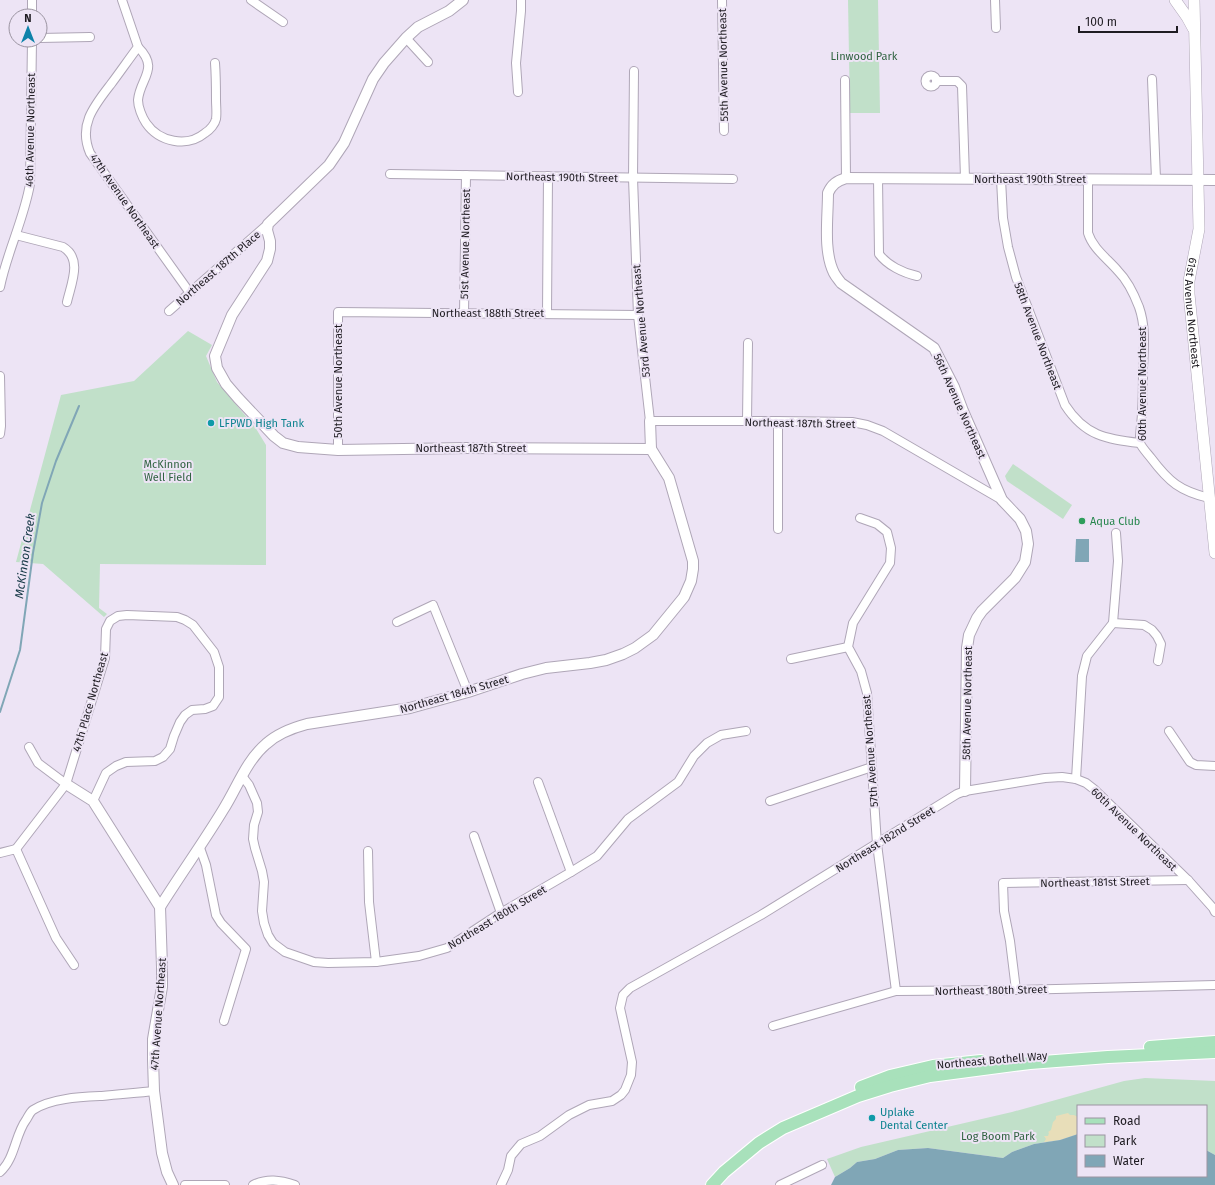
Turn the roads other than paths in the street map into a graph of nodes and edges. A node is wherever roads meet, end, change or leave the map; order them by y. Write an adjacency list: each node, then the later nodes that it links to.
1 (122, 0): 15 (street)
2 (251, 0): 9 (street)
3 (463, 0): 14 (street)
4 (521, 0): 23 (street)
5 (722, 0): 24 (street, 55th Avenue Northeast)
6 (995, 0): 10 (street)
7 (1175, 0): 11 (main road)
8 (1194, 0): 11 (main road, 61st Avenue Northeast)
9 (283, 22)
10 (996, 28)
11 (1195, 32): 36 (main road, 61st Avenue Northeast)
12 (90, 37): 13 (street)
13 (48, 38)
14 (406, 38): 17 (street); 38 (street)
15 (138, 47): 18 (street); 42 (street, 47th Avenue Northeast)
16 (32, 48): 39 (street, 46th Avenue Northeast)
17 (428, 62)
18 (215, 63)
19 (634, 71): 28 (street, 53rd Avenue Northeast)
20 (1152, 79): 35 (street)
21 (845, 80): 29 (street)
22 (936, 81): 31 (street)
23 (518, 92)
24 (724, 131)
25 (390, 174): 26 (street, Northeast 190th Street)
26 (466, 175): 27 (street, Northeast 190th Street); 46 (street, 51st Avenue Northeast)
27 (548, 176): 28 (street, Northeast 190th Street); 47 (street)
28 (633, 178): 32 (street, Northeast 190th Street); 48 (street, 53rd Avenue Northeast)
29 (846, 178): 30 (street, Northeast 190th Street); 59 (street, 56th Avenue Northeast)
30 (878, 178): 31 (street, Northeast 190th Street); 40 (street)
31 (965, 178): 33 (street, Northeast 190th Street)
32 (733, 179)
33 (1001, 179): 34 (street, Northeast 190th Street); 55 (street, 58th Avenue Northeast)
34 (1088, 179): 35 (street, Northeast 190th Street); 55 (street, 60th Avenue Northeast)
35 (1156, 179): 36 (street, Northeast 190th Street)
36 (1198, 179): 37 (street, Northeast 190th Street); 58 (main road, 61st Avenue Northeast)
37 (1215, 180)
38 (268, 224): 42 (street, Northeast 187th Place); 57 (street, Northeast 187th Street)
39 (16, 235): 41 (street, 46th Avenue Northeast); 43 (street)
40 (917, 276)
41 (0, 287)
42 (190, 293): 44 (street, Northeast 187th Place)
43 (67, 302)
44 (169, 311)
45 (338, 312): 46 (street, Northeast 188th Street); 57 (street, 50th Avenue Northeast)
46 (464, 314): 47 (street, Northeast 188th Street)
47 (547, 314): 48 (street, Northeast 188th Street)
48 (638, 315): 51 (street, 53rd Avenue Northeast)
49 (748, 344): 52 (street)
50 (0, 376): 54 (street)
51 (650, 421): 52 (street, Northeast 187th Street); 56 (street, 53rd Avenue Northeast)
52 (747, 421): 53 (street, Northeast 187th Street)
53 (778, 421): 59 (street, Northeast 187th Street); 61 (street)
54 (0, 434)
55 (1140, 443): 58 (street, 60th Avenue Northeast)
56 (651, 449): 57 (street, Northeast 187th Street); 64 (street, 53rd Avenue Northeast)
57 (338, 450)
58 (1209, 498): 63 (main road, 61st Avenue Northeast)
59 (1002, 500): 80 (street, 58th Avenue Northeast)
60 (860, 518): 67 (street)
61 (778, 529)
62 (1116, 533): 66 (street)
63 (1215, 553)
64 (693, 561): 70 (street, Northeast 184th Street)
65 (397, 622): 70 (street)
66 (1113, 623): 69 (street); 77 (street)
67 (848, 647): 68 (street); 75 (street, 57th Avenue Northeast)
68 (791, 659)
69 (1158, 661)
70 (468, 692): 76 (street, Northeast 184th Street)
71 (746, 731): 89 (street, Northeast 180th Street)
72 (1169, 731): 74 (street)
73 (29, 747): 79 (street)
74 (1215, 766)
75 (872, 767): 82 (street); 84 (street, 57th Avenue Northeast)
76 (242, 776): 85 (street, Northeast 184th Street); 94 (street, Northeast 180th Street)
77 (1076, 779): 80 (street, Northeast 182nd Street); 90 (street, 60th Avenue Northeast)
78 (538, 782): 89 (street)
79 (66, 784): 81 (street); 81 (street, 47th Place Northeast); 86 (street, 47th Place Northeast)
80 (965, 791): 84 (street, Northeast 182nd Street)
81 (93, 801): 91 (street)
82 (770, 801)
83 (474, 836): 93 (street)
84 (877, 844): 98 (street, 57th Avenue Northeast); 113 (street, Northeast 182nd Street)
85 (200, 848): 91 (street, Northeast 184th Street); 99 (street)
86 (16, 849): 88 (street); 95 (street)
87 (368, 851): 94 (street)
88 (0, 853)
89 (571, 872): 93 (street, Northeast 180th Street)
90 (1188, 880): 92 (street, 60th Avenue Northeast); 97 (street, Northeast 181st Street)
91 (160, 907): 103 (street, 47th Avenue Northeast)
92 (1215, 912)
93 (501, 913): 94 (street, Northeast 180th Street)
94 (376, 962)
95 (74, 965)
96 (1215, 985): 97 (street, Northeast 180th Street)
97 (1016, 990): 98 (street, Northeast 180th Street)
98 (896, 991): 100 (street, Northeast 180th Street)
99 (224, 1021)
100 (773, 1026)
101 (1215, 1042): 104 (main road, Northeast Bothell Way)
102 (1215, 1052): 104 (main road, Northeast Bothell Way)
103 (154, 1091): 106 (street); 108 (street, 47th Avenue Northeast)
104 (783, 1128): 107 (main road, Northeast Bothell Way)
105 (822, 1165): 114 (street)
106 (0, 1172)
107 (715, 1182)
108 (173, 1185)
109 (185, 1185): 110 (street)
110 (225, 1185)
111 (253, 1185): 112 (street)
112 (295, 1185)
113 (501, 1185)
114 (780, 1185)

